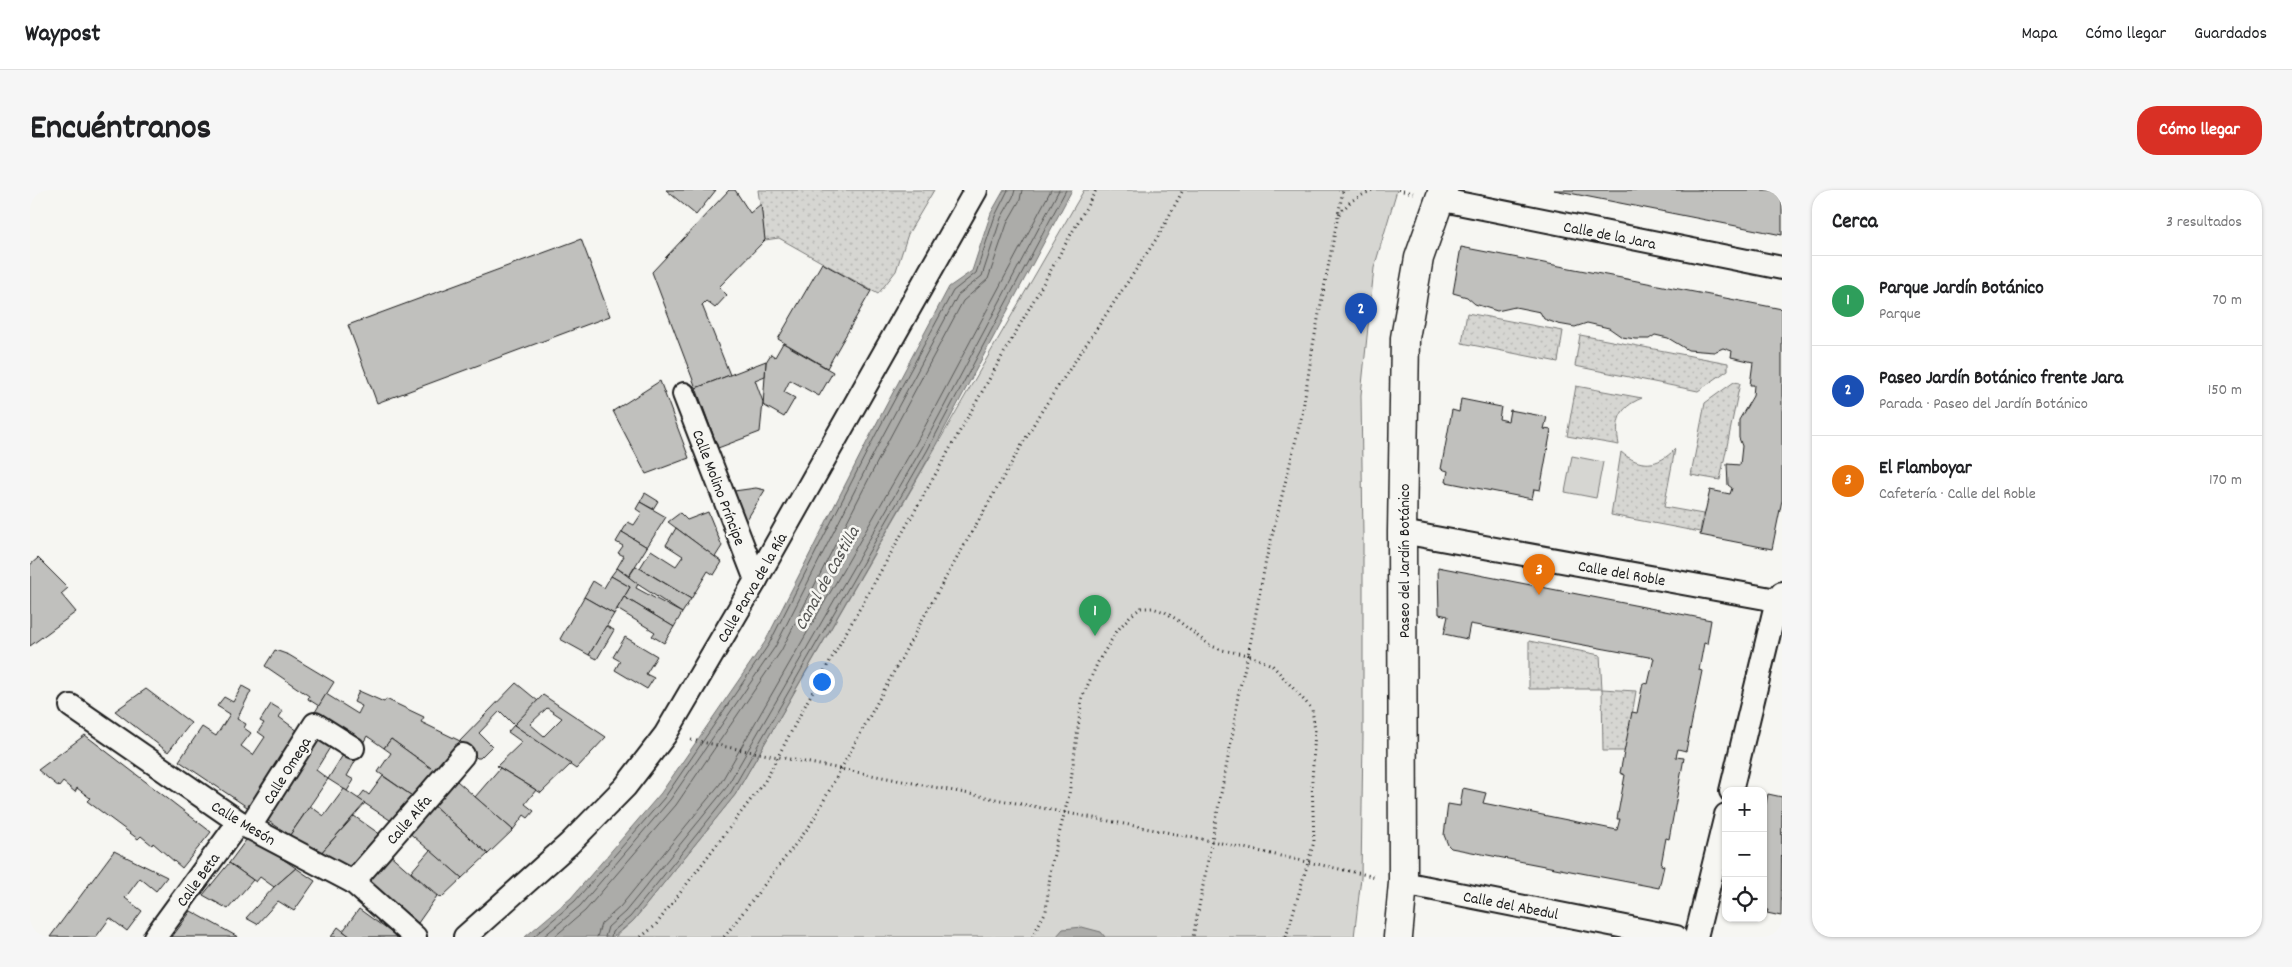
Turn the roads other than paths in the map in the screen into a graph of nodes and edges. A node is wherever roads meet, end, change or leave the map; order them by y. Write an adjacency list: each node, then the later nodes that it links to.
1 (976, 190): 6 (street, Calle Parva de la Ría)
2 (1440, 194): 3 (street, Calle de la Jara); 5 (street, Paseo del Jardín Botánico)
3 (1782, 268)
4 (684, 394): 6 (street, Calle Molino Príncipe)
5 (1402, 532): 7 (street, Calle del Roble); 15 (street, Paseo del Jardín Botánico)
6 (756, 580): 18 (street, Calle Parva de la Ría)
7 (1780, 598): 11 (street)
8 (71, 706): 12 (street, Calle Mesón)
9 (353, 748): 12 (street, Calle Omega)
10 (463, 755): 14 (street, Calle Alfa)
11 (1733, 787)
12 (244, 825): 14 (street, Calle Mesón); 16 (street, Calle Beta)
13 (1722, 831): 21 (street)
14 (353, 882): 17 (street, Calle Mesón)
15 (1403, 883): 19 (street, Paseo del Jardín Botánico); 20 (street, Calle del Abedul)
16 (156, 937)
17 (415, 937)
18 (465, 937)
19 (1398, 937)
20 (1676, 937)
21 (1696, 937)

